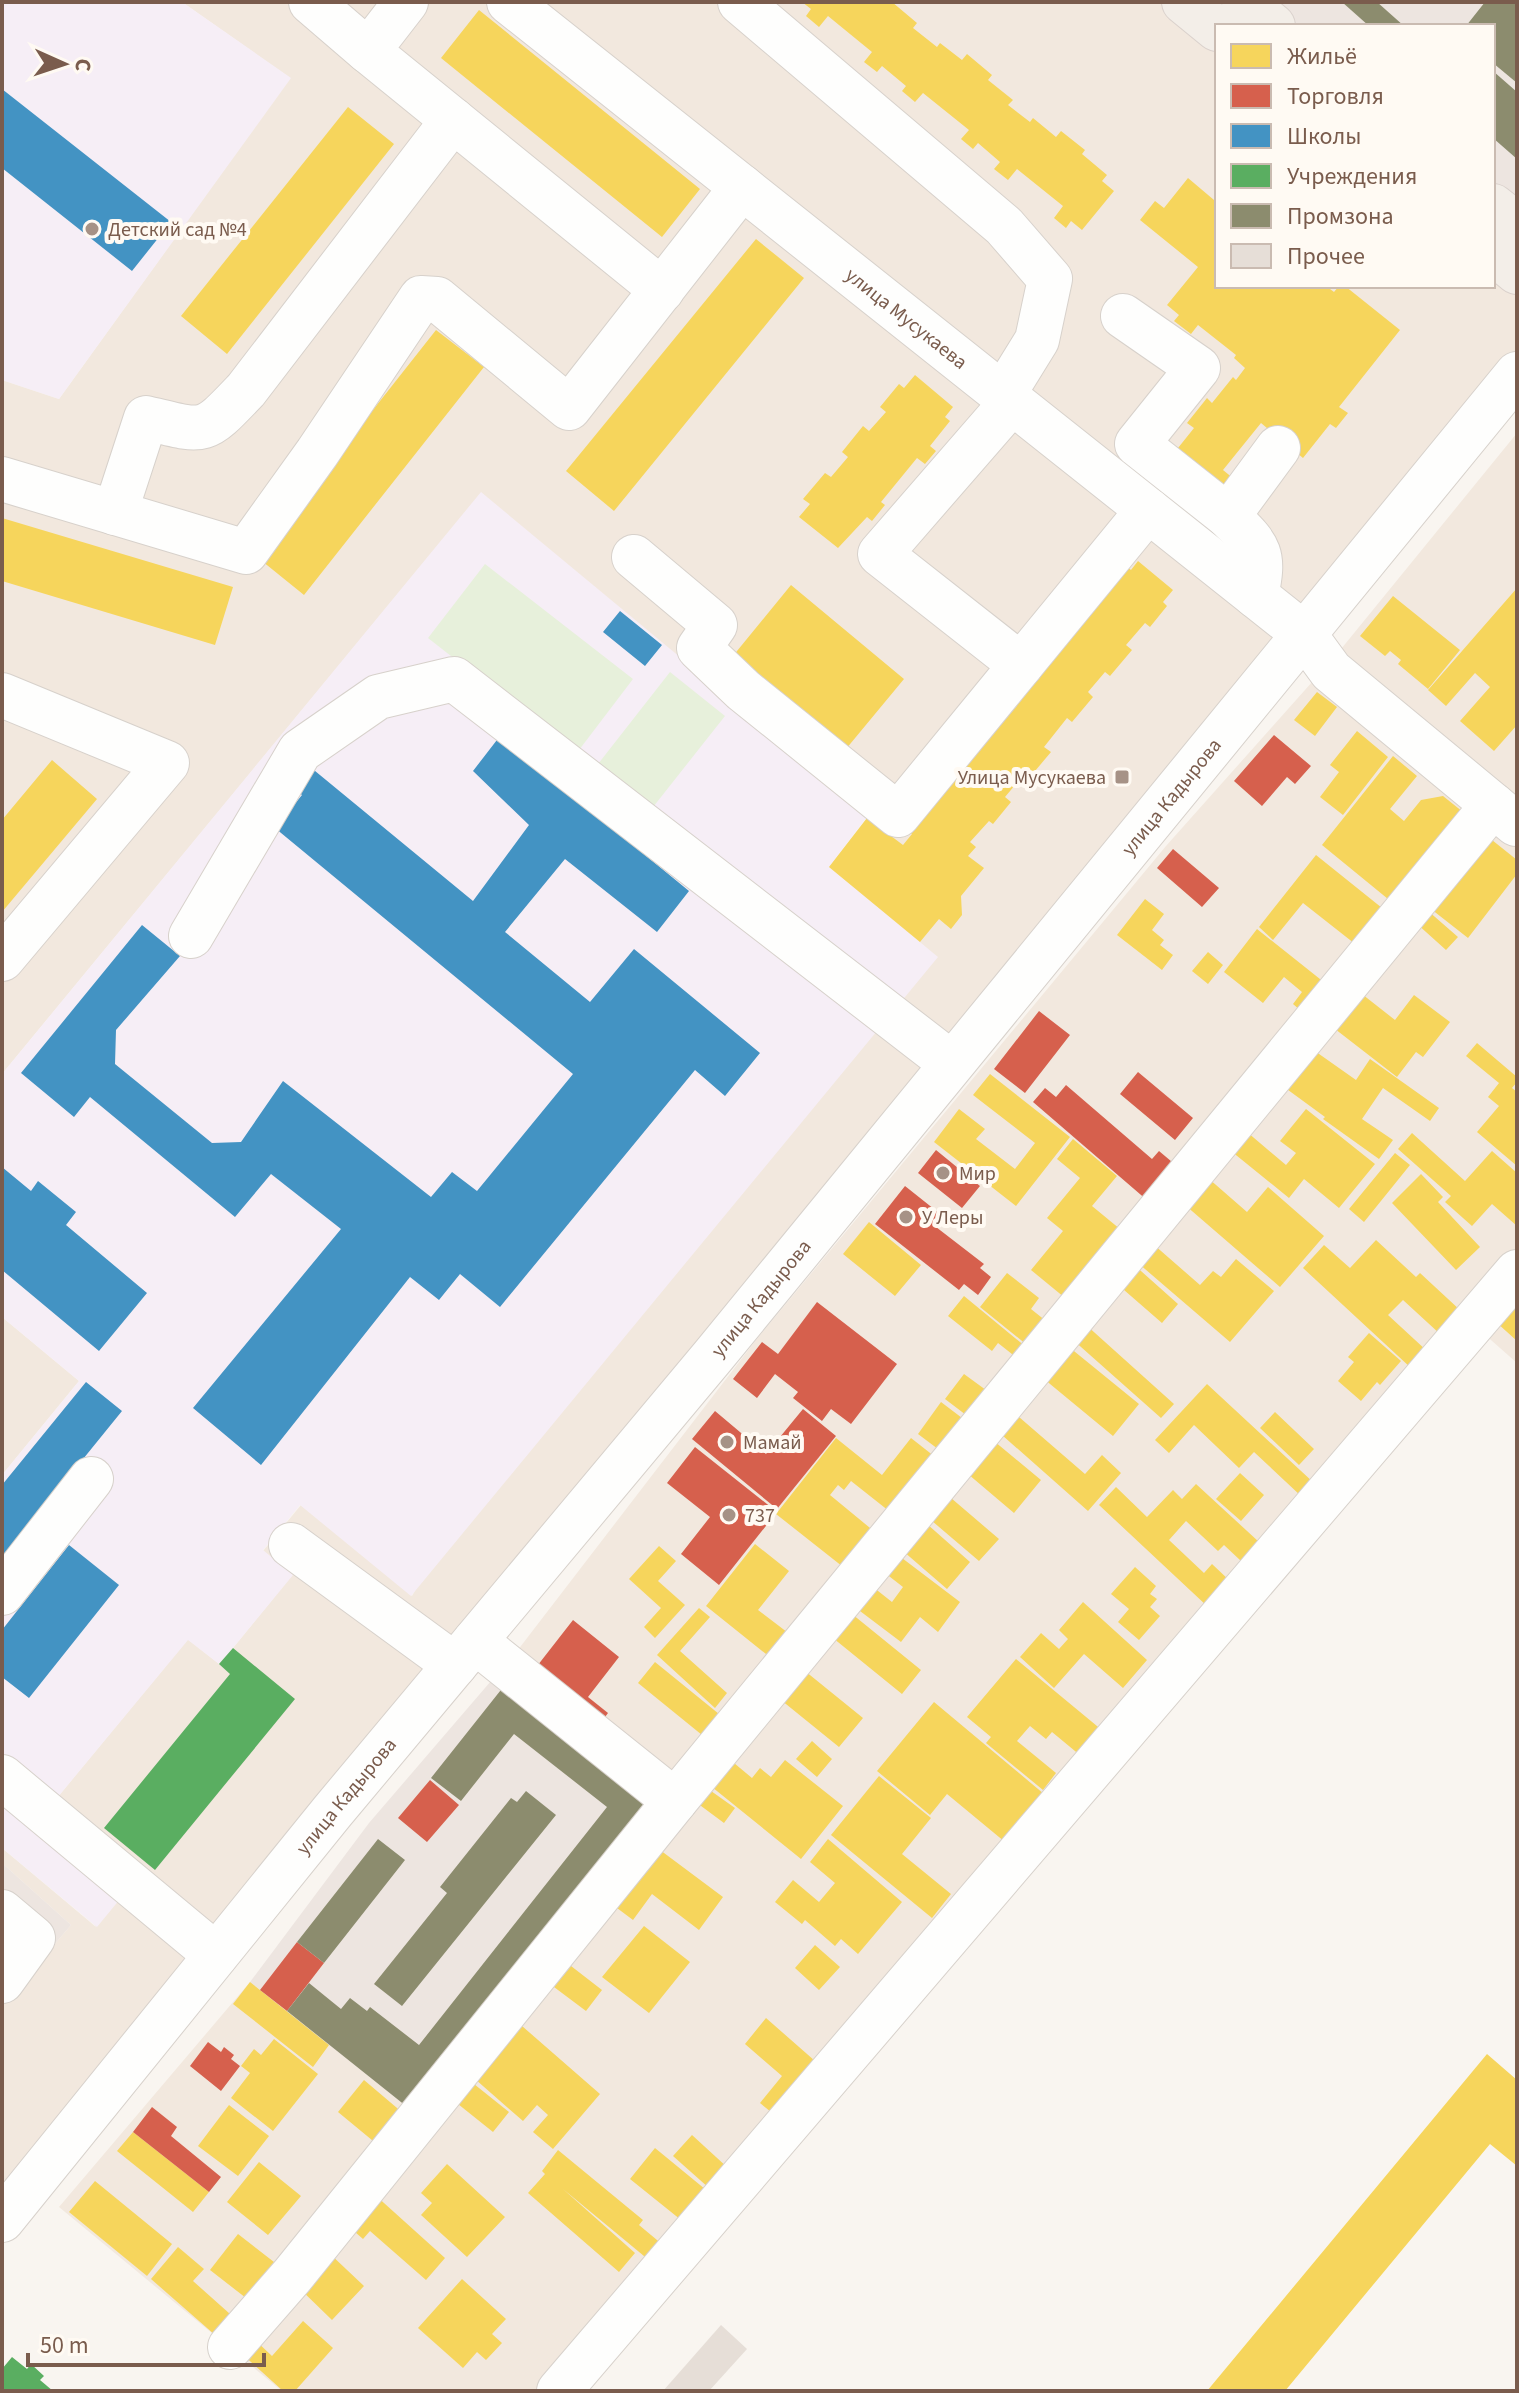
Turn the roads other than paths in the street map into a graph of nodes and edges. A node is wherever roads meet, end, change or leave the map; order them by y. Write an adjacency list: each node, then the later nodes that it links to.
1 (311, 2): 9 (street)
2 (406, 2): 9 (street)
3 (509, 2): 11 (street, улица Мусукаева)
4 (740, 2): 19 (street)
5 (1184, 2): 8 (main road)
6 (1244, 2): 7 (main road)
7 (1271, 24)
8 (1215, 27)
9 (368, 51): 10 (street)
10 (453, 120): 16 (street); 23 (street)
11 (742, 187): 16 (street); 19 (street, улица Мусукаева)
12 (1495, 208): 13 (main road)
13 (1517, 225)
14 (1495, 254): 15 (main road)
15 (1517, 272)
16 (662, 290): 23 (street)
17 (1123, 316): 24 (street)
18 (1517, 374): 27 (street, улица Кадырова)
19 (1008, 398): 22 (street, улица Мусукаева); 28 (street)
20 (1278, 448): 24 (street)
21 (2, 479): 23 (street)
22 (1148, 510): 26 (street, улица Мусукаева); 28 (street)
23 (115, 513)
24 (1228, 516): 26 (street)
25 (634, 557): 28 (street)
26 (1256, 596): 27 (street, улица Мусукаева)
27 (1304, 634): 30 (street, улица Мусукаева); 33 (street, улица Кадырова)
28 (1021, 665)
29 (2, 695): 32 (street)
30 (1505, 815): 40 (street)
31 (191, 936): 33 (street)
32 (2, 959)
33 (951, 1063): 38 (street, улица Кадырова)
34 (1517, 1272): 46 (street)
35 (91, 1479): 37 (street)
36 (291, 1545): 38 (street)
37 (2, 1593)
38 (465, 1653): 40 (street); 42 (street, улица Кадырова)
39 (2, 1777): 42 (street)
40 (675, 1801): 45 (street)
41 (2, 1912): 43 (street)
42 (216, 1955): 44 (street, улица Кадырова)
43 (2, 1981)
44 (8, 2201)
45 (230, 2347)
46 (559, 2391)

